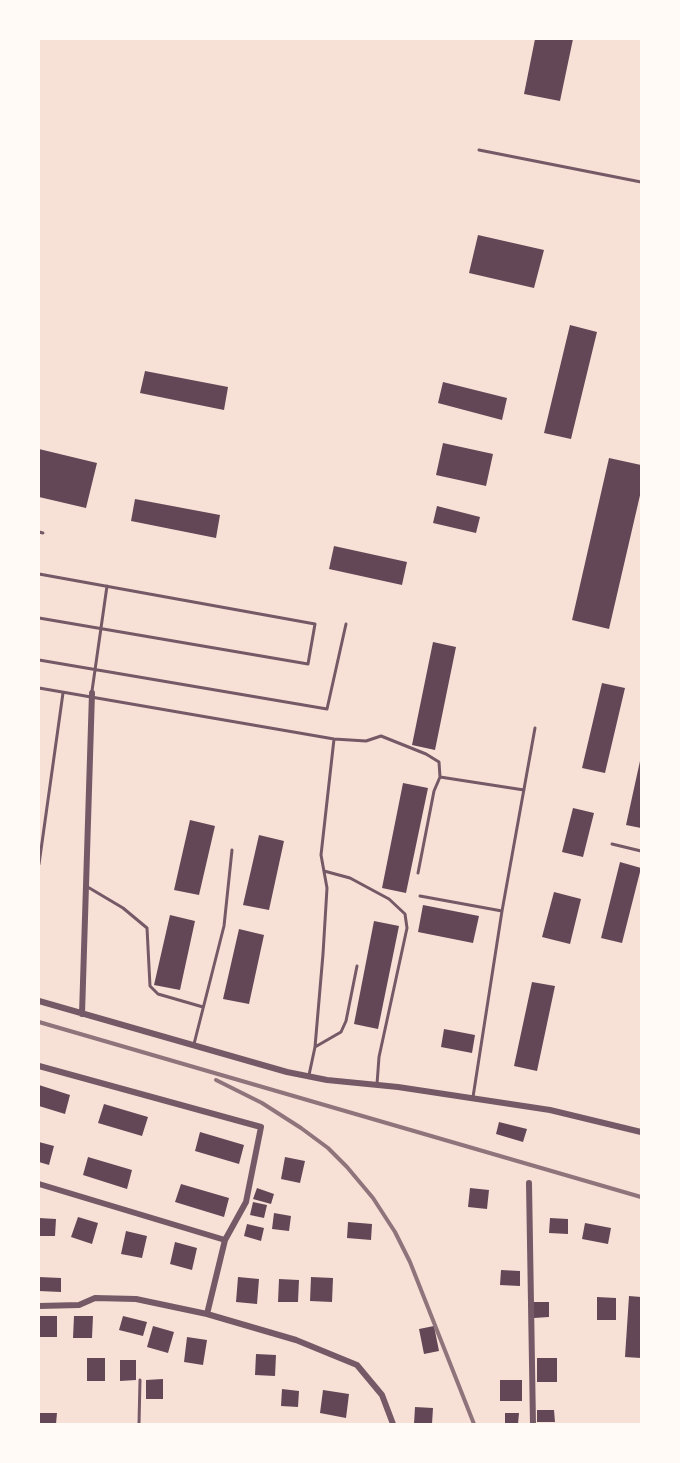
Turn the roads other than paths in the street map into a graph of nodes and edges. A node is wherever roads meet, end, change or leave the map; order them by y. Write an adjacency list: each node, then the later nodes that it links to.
1 (478, 150): 2 (lane)
2 (641, 182)
3 (39, 574): 4 (lane)
4 (107, 586): 7 (lane); 7 (lane)
5 (39, 618): 7 (lane)
6 (346, 624): 9 (lane)
7 (101, 629): 9 (lane)
8 (39, 660): 9 (lane)
9 (94, 670): 12 (lane)
10 (39, 688): 11 (lane)
11 (63, 693): 12 (lane); 20 (lane)
12 (92, 696): 14 (lane); 23 (street)
13 (536, 728): 16 (lane)
14 (334, 740): 15 (lane); 21 (lane)
15 (440, 777): 16 (lane); 22 (lane)
16 (524, 790): 25 (lane)
17 (612, 844): 19 (lane)
18 (232, 850): 28 (lane)
19 (641, 851)
20 (39, 864)
21 (324, 871): 31 (lane); 34 (lane)
22 (418, 873)
23 (86, 886): 28 (lane); 29 (street)
24 (420, 896): 25 (lane)
25 (502, 911): 35 (lane)
26 (357, 966): 31 (lane)
27 (39, 1001): 29 (street)
28 (203, 1007): 30 (lane)
29 (82, 1014): 30 (street)
30 (194, 1046): 33 (street)
31 (315, 1047): 33 (lane)
32 (39, 1066): 39 (street)
33 (308, 1076): 34 (street)
34 (377, 1085): 35 (street)
35 (472, 1098): 36 (street)
36 (641, 1132)
37 (39, 1184): 39 (street)
38 (529, 1184): 45 (street)
39 (225, 1240): 41 (street)
40 (39, 1306): 41 (street)
41 (207, 1314): 44 (street)
42 (140, 1380): 43 (lane)
43 (139, 1424)
44 (393, 1424)
45 (533, 1424)

